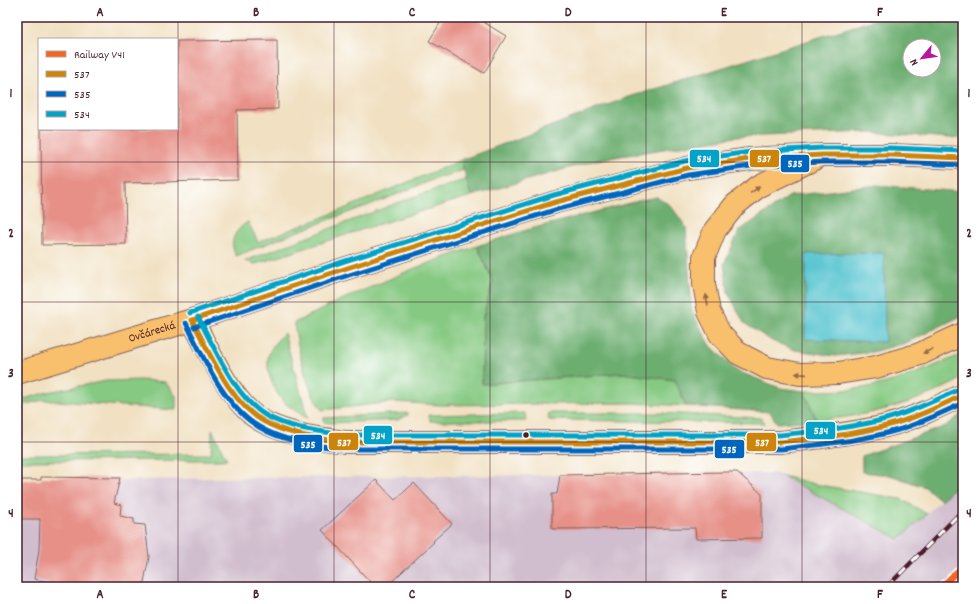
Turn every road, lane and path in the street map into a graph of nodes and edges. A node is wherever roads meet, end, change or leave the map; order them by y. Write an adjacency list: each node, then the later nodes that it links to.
1 (822, 155): 2 (main road, Ovčárecká); 3 (main road, Ovčárecká); 4 (main road, one-way to 1)
2 (963, 158)
3 (192, 320): 5 (main road, Ovčárecká); 6 (main road)
4 (963, 334)
5 (17, 373)
6 (963, 395)

